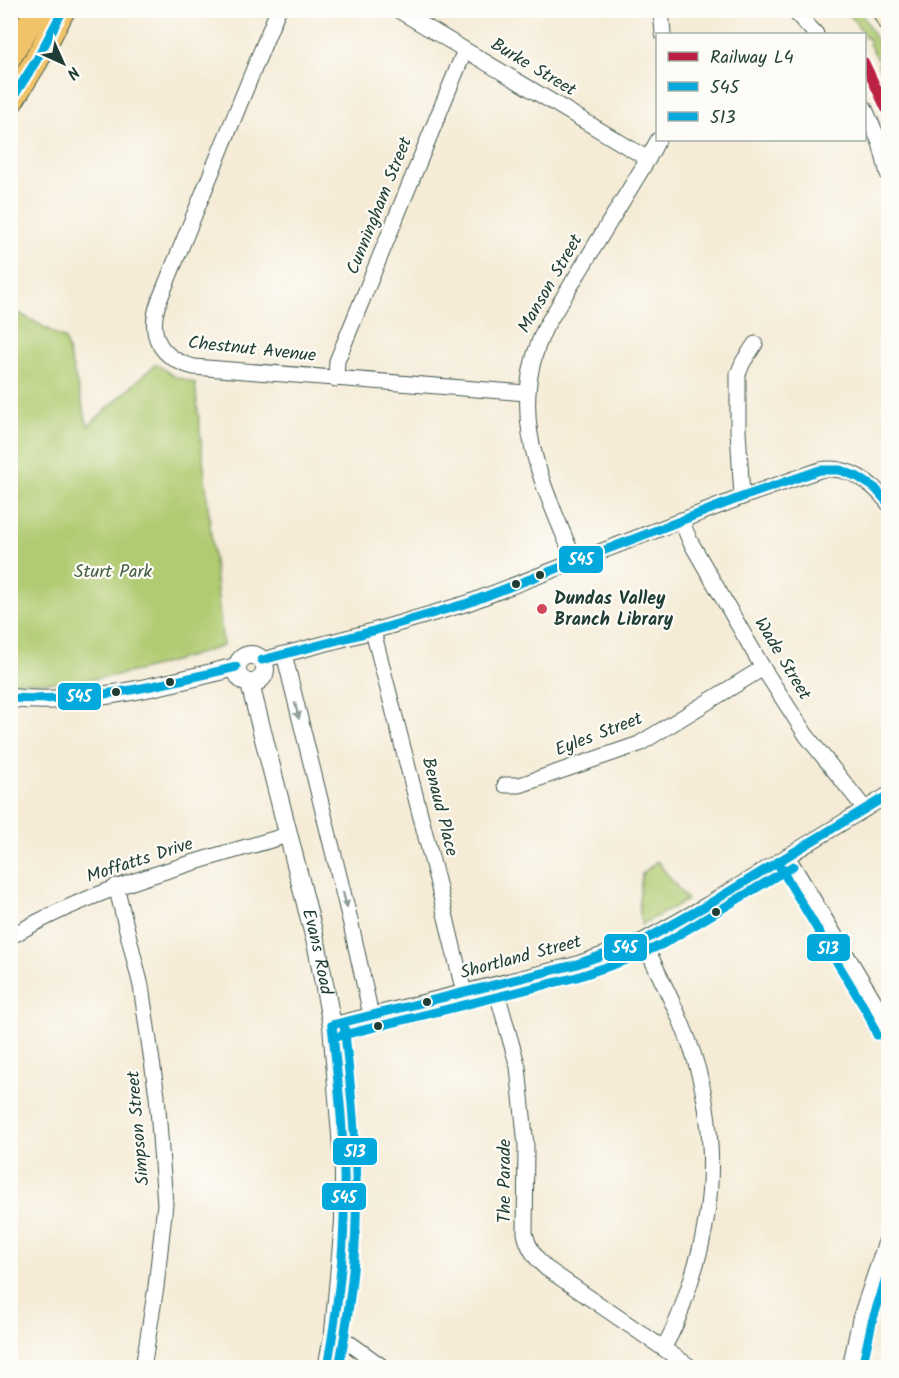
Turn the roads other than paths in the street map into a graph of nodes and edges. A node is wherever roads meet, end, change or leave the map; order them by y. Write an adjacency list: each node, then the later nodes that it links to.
1 (37, 10): 12 (main road)
2 (63, 10): 13 (main road)
3 (278, 10): 19 (street, Chestnut Avenue)
4 (398, 10): 11 (street, Burke Street)
5 (661, 10): 9 (street)
6 (793, 10): 10 (street)
7 (882, 10): 8 (main road)
8 (888, 20)
9 (663, 33)
10 (815, 33)
11 (465, 50): 16 (street, Burke Street); 19 (street, Cunningham Street)
12 (10, 56)
13 (10, 103)
14 (866, 112): 17 (street)
15 (657, 141): 16 (street, Manson Street)
16 (648, 159): 20 (street, Manson Street)
17 (888, 174)
18 (756, 344): 21 (street)
19 (336, 378): 20 (street, Chestnut Avenue)
20 (526, 393): 24 (street, Manson Street)
21 (741, 497): 22 (street); 23 (street)
22 (888, 503)
23 (681, 520): 24 (street); 29 (street, Wade Street)
24 (575, 562): 25 (street)
25 (373, 631): 26 (street); 41 (street, Benaud Place)
26 (284, 654): 27 (street); 43 (street, one-way to 43)
27 (262, 660): 28 (street); 30 (street)
28 (236, 667): 30 (street); 31 (street)
29 (762, 668): 32 (street, Eyles Street); 34 (street, Wade Street)
30 (250, 684): 35 (street, Evans Road)
31 (10, 698)
32 (505, 785)
33 (888, 795): 34 (street, Shortland Street)
34 (865, 809): 36 (street, Shortland Street)
35 (288, 835): 37 (street, Moffatts Drive); 44 (street, Evans Road)
36 (788, 856): 39 (street, Shortland Street); 42 (street)
37 (116, 886): 38 (street, Moffatts Drive); 49 (street, Simpson Street)
38 (10, 937)
39 (644, 941): 40 (street, Shortland Street); 48 (street)
40 (495, 986): 41 (street, Shortland Street); 48 (street, The Parade)
41 (464, 993): 43 (street, Shortland Street)
42 (884, 1007): 45 (street)
43 (371, 1015): 44 (street, Shortland Street)
44 (332, 1025): 47 (street, Evans Road)
45 (888, 1030)
46 (888, 1236): 53 (street)
47 (334, 1332): 50 (street, Evans Road); 51 (street)
48 (663, 1348): 52 (street, The Parade)
49 (143, 1368)
50 (327, 1368)
51 (384, 1368)
52 (692, 1368)
53 (850, 1368)

